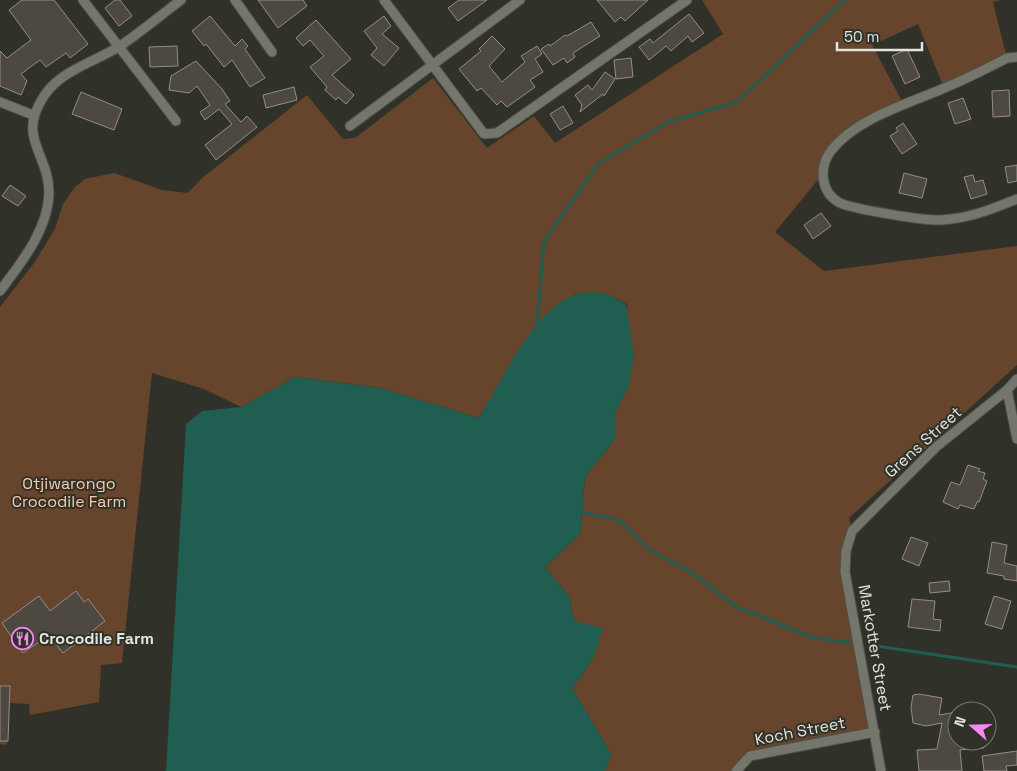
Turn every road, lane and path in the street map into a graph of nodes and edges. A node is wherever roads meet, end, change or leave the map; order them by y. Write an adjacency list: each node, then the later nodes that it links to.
1 (83, 0): 7 (street)
2 (181, 0): 7 (street)
3 (235, 0): 8 (street)
4 (384, 0): 10 (street)
5 (520, 0): 10 (street)
6 (687, 0): 10 (street)
7 (119, 46): 12 (street); 13 (street)
8 (272, 52)
9 (1017, 57): 15 (street)
10 (433, 66): 14 (street)
11 (0, 102): 12 (street)
12 (33, 115): 16 (street)
13 (176, 121)
14 (350, 126)
15 (1017, 199)
16 (0, 290)
17 (1017, 379): 18 (street, Grens Street)
18 (1007, 390): 19 (street); 20 (street, Grens Street)
19 (1017, 440)
20 (852, 531): 21 (street, Markotter Street)
21 (875, 732): 22 (street, Koch Street); 23 (street, Markotter Street)
22 (736, 771)
23 (881, 771)

